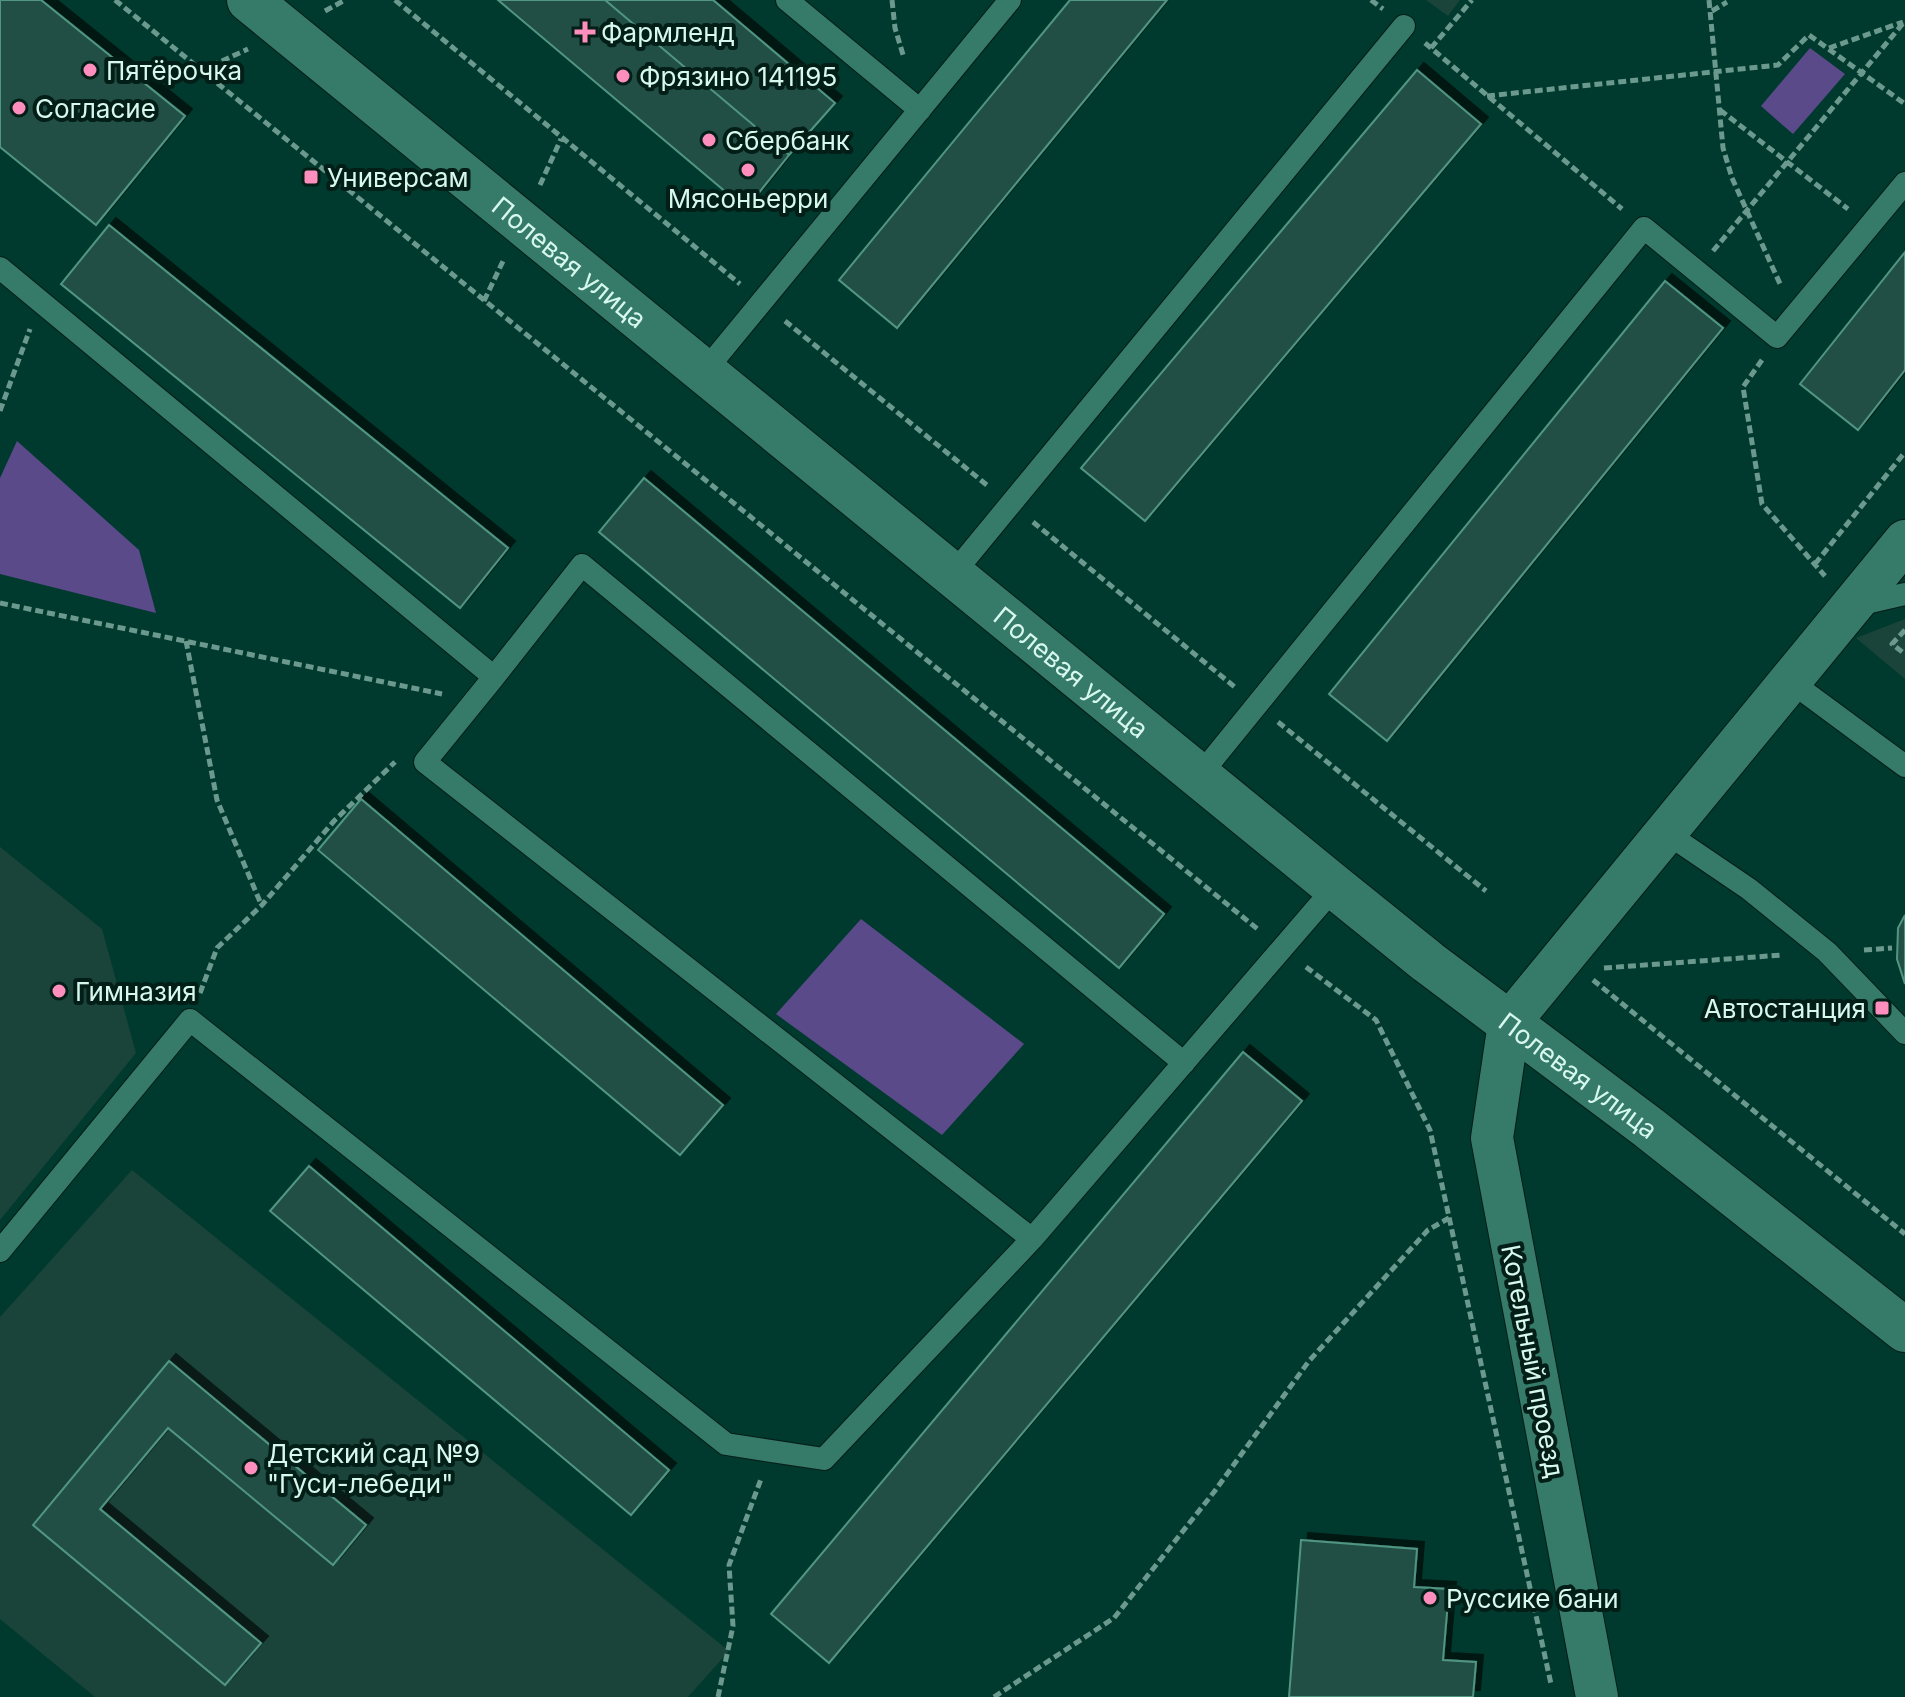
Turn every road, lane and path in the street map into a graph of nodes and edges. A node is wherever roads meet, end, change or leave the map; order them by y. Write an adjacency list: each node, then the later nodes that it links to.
1 (115, 0): 56 (path)
2 (249, 0): 31 (street, Полевая улица)
3 (395, 0): 29 (path)
4 (787, 0): 20 (lane)
5 (1010, 0): 20 (lane)
6 (1371, 0): 12 (path)
7 (1472, 0): 13 (path)
8 (1709, 0): 10 (path)
9 (1727, 2): 10 (path)
10 (1712, 11): 15 (path)
11 (1905, 21): 14 (path); 16 (path)
12 (1404, 26): 13 (path); 34 (lane)
13 (1431, 48): 17 (path)
14 (1828, 48): 15 (path); 16 (path)
15 (1717, 72): 17 (path); 19 (path)
16 (1862, 73): 18 (path); 21 (path)
17 (1487, 96): 25 (path)
18 (1905, 104)
19 (1720, 109): 21 (path); 23 (path)
20 (920, 110): 29 (lane)
21 (1788, 161): 23 (path); 24 (path)
22 (1905, 183): 24 (lane)
23 (1747, 210): 27 (path); 30 (path)
24 (1870, 225): 30 (lane)
25 (1644, 228): 27 (lane); 47 (lane)
26 (0, 268): 28 (lane)
27 (1696, 271): 30 (lane)
28 (40, 301): 32 (path); 44 (lane)
29 (762, 302): 31 (lane); 34 (path)
30 (1777, 337): 36 (path)
31 (704, 372): 37 (street, Полевая улица)
32 (0, 411)
33 (1905, 452): 36 (path)
34 (1011, 504): 37 (lane); 47 (path)
35 (1905, 541): 40 (street)
36 (1815, 564): 40 (path)
37 (953, 574): 50 (street, Полевая улица)
38 (1905, 594): 40 (lane)
39 (0, 603): 42 (path)
40 (1852, 607): 45 (street)
41 (1905, 630): 43 (path)
42 (186, 641): 46 (path); 54 (path)
43 (1905, 654)
44 (494, 677): 46 (lane); 63 (lane)
45 (1790, 681): 49 (lane); 51 (street)
46 (475, 701): 48 (lane)
47 (1257, 705): 50 (lane); 53 (path)
48 (425, 762): 54 (path); 66 (lane)
49 (1905, 766)
50 (1200, 775): 52 (street, Полевая улица)
51 (1665, 832): 57 (lane); 61 (street)
52 (1335, 887): 56 (lane); 61 (street, Полевая улица)
53 (1486, 891)
54 (262, 905): 60 (path)
55 (1892, 948): 57 (path)
56 (1283, 949): 63 (lane); 64 (path)
57 (1827, 952): 58 (path); 62 (lane)
58 (1595, 968)
59 (1591, 979): 65 (path)
60 (190, 1020): 67 (lane); 69 (lane)
61 (1509, 1023): 68 (street, Полевая улица); 73 (street, Котельный проезд)
62 (1905, 1033)
63 (1184, 1063): 66 (lane)
64 (1449, 1218): 71 (path); 72 (path)
65 (1905, 1234)
66 (1032, 1239): 69 (lane)
67 (0, 1251)
68 (1905, 1330)
69 (771, 1452): 70 (path)
70 (718, 1697)
71 (994, 1697)
72 (1554, 1697)
73 (1597, 1697)

